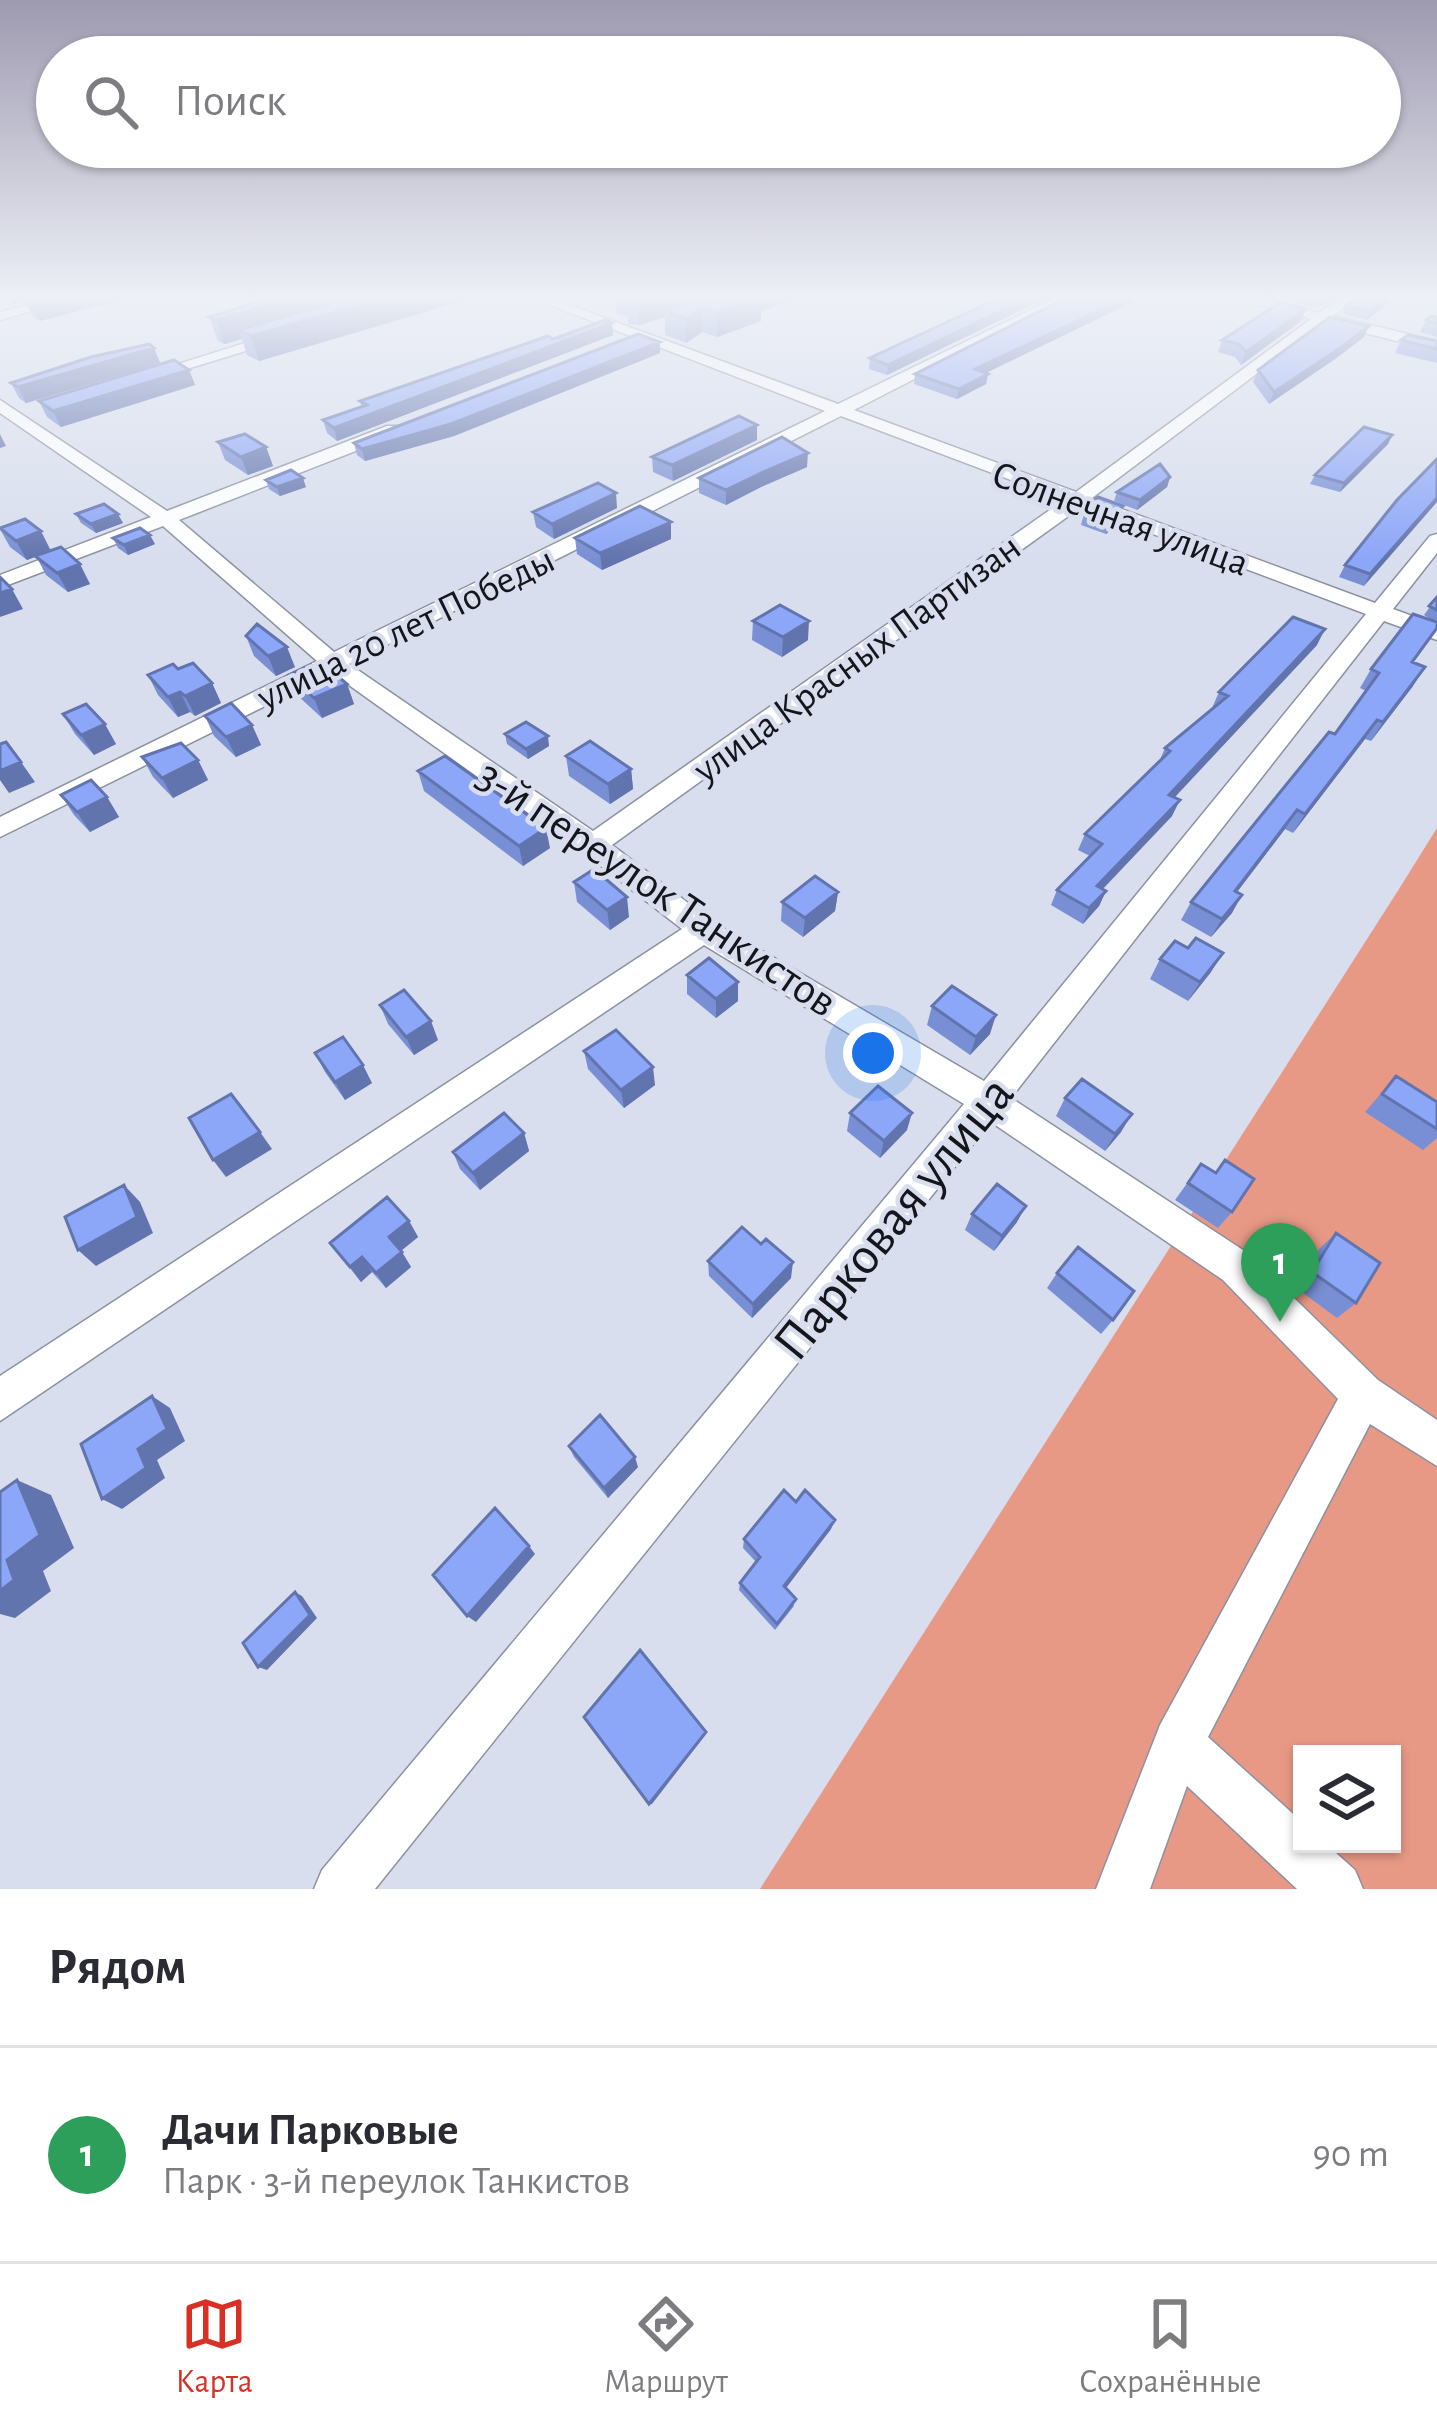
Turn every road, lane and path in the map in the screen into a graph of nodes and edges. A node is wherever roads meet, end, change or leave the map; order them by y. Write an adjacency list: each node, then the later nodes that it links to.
1 (769, 385): 4 (street, Солнечная улица)
2 (892, 385): 4 (street, улица 20 лет Победы)
3 (1230, 385): 7 (street, улица Красных Партизан)
4 (839, 412): 7 (street, Солнечная улица); 13 (street, улица 20 лет Победы)
5 (13, 413): 8 (street, 3-й переулок Танкистов)
6 (402, 427): 8 (street)
7 (1076, 501): 11 (street, Солнечная улица); 15 (street, улица Красных Партизан)
8 (165, 518): 10 (street); 13 (street, 3-й переулок Танкистов)
9 (1437, 540): 11 (street, Парковая улица)
10 (0, 581)
11 (1380, 612): 12 (street, Солнечная улица); 17 (street, Парковая улица)
12 (1437, 634)
13 (333, 663): 14 (street, улица 20 лет Победы); 15 (street, 3-й переулок Танкистов)
14 (0, 828)
15 (593, 845): 16 (street, 3-й переулок Танкистов)
16 (703, 930): 17 (street, 3-й переулок Танкистов); 19 (street)
17 (988, 1101): 18 (street, 3-й переулок Танкистов); 22 (street, Парковая улица)
18 (1363, 1395): 20 (street, 3-й переулок Танкистов); 21 (street)
19 (0, 1400)
20 (1437, 1445)
21 (1178, 1743): 23 (street); 24 (street)
22 (340, 1889)
23 (1123, 1889)
24 (1336, 1889)

